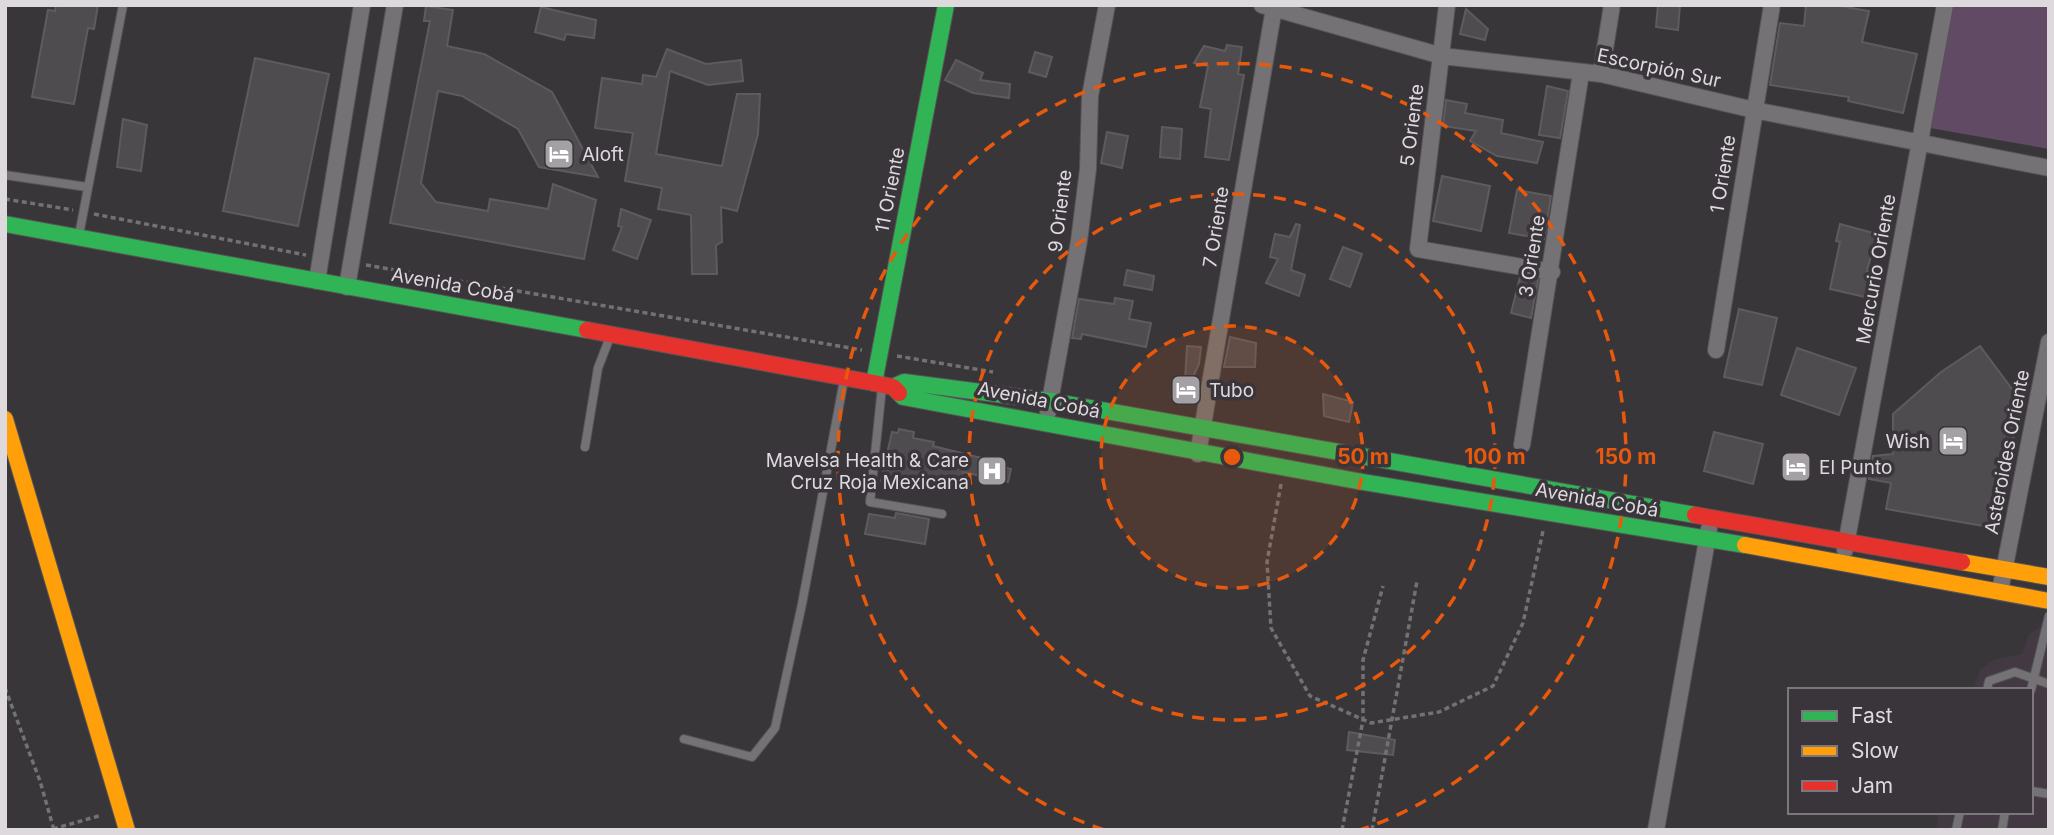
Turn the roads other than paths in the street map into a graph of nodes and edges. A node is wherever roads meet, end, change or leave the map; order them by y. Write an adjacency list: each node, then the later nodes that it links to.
1 (122, 5): 18 (lane)
2 (362, 5): 22 (street)
3 (395, 5): 23 (street)
4 (946, 5): 28 (main road, 11 Oriente)
5 (1107, 5): 29 (street, 9 Oriente)
6 (1447, 5): 11 (street, 5 Oriente)
7 (1612, 5): 13 (street)
8 (1772, 5): 14 (street, 1 Oriente)
9 (1945, 5): 15 (street, Mercurio Oriente)
10 (1268, 6): 11 (street, Escorpión Sur); 32 (street, 7 Oriente)
11 (1442, 56): 12 (street, Escorpión Sur); 21 (street, 5 Oriente)
12 (1581, 73): 13 (street, Escorpión Sur); 21 (street, 3 Oriente)
13 (1601, 74): 14 (street, Escorpión Sur)
14 (1754, 110): 15 (street, Escorpión Sur); 26 (street, 1 Oriente)
15 (1920, 143): 16 (street, Escorpión Sur); 39 (street, Mercurio Oriente)
16 (2049, 169)
17 (5, 175): 18 (lane)
18 (87, 187): 20 (lane)
19 (5, 225): 20 (main road, Avenida Cobá)
20 (78, 238): 22 (main road, Avenida Cobá)
21 (1552, 272): 33 (street, 3 Oriente)
22 (317, 281): 23 (main road, Avenida Cobá)
23 (347, 287): 24 (main road, Avenida Cobá)
24 (611, 335): 27 (main road, Avenida Cobá); 34 (lane)
25 (2049, 342): 41 (street, Asteroides Oriente)
26 (1716, 350)
27 (844, 377): 28 (main road, Avenida Cobá); 50 (lane)
28 (883, 385): 29 (main road, Avenida Cobá); 31 (main road, Avenida Cobá); 36 (lane)
29 (1050, 401): 31 (street, 9 Oriente); 32 (main road, Avenida Cobá)
30 (5, 419): 51 (main road)
31 (1047, 421): 35 (main road, Avenida Cobá)
32 (1203, 430): 35 (street, 7 Oriente); 37 (main road, Avenida Cobá)
33 (1522, 445)
34 (585, 447)
35 (1198, 454): 38 (main road, Avenida Cobá)
36 (942, 514)
37 (1710, 519): 38 (street); 39 (main road, Avenida Cobá)
38 (1707, 539): 40 (main road, Avenida Cobá); 52 (street)
39 (1847, 541): 40 (street, Mercurio Oriente); 41 (main road, Avenida Cobá)
40 (1843, 564): 43 (main road, Avenida Cobá)
41 (2006, 569): 42 (main road, Avenida Cobá); 43 (street, Asteroides Oriente)
42 (2049, 577)
43 (2000, 591): 44 (main road, Avenida Cobá)
44 (2049, 601)
45 (2049, 616): 46 (lane)
46 (2034, 678): 47 (lane); 48 (lane); 49 (lane)
47 (2049, 684)
48 (1987, 688)
49 (2032, 688)
50 (684, 739)
51 (127, 830)
52 (1656, 830)

